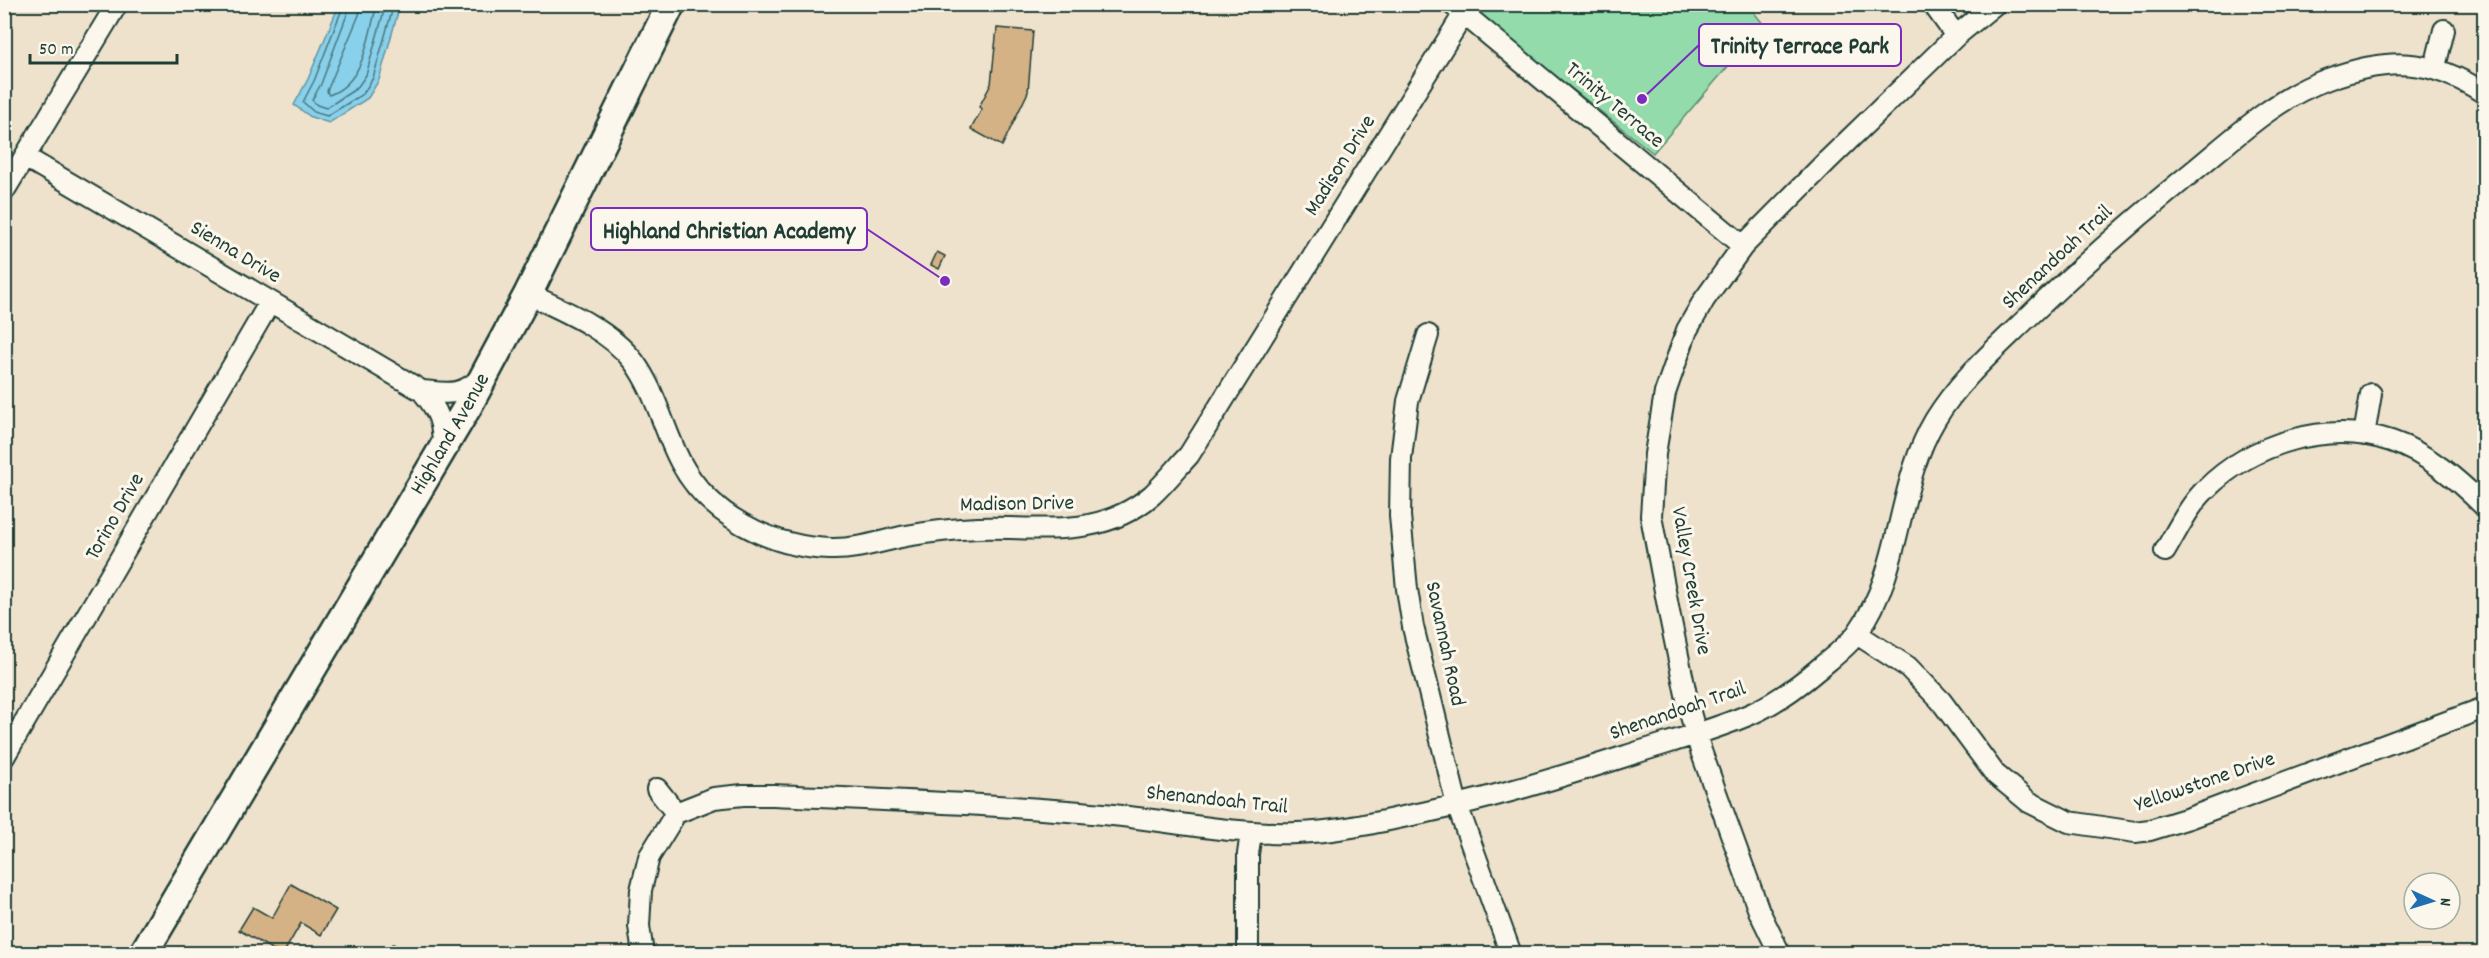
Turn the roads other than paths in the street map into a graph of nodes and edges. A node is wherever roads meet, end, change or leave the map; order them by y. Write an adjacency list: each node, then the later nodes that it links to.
1 (117, 4): 10 (street)
2 (671, 4): 13 (main road, Highland Avenue)
3 (1933, 4): 7 (street)
4 (1995, 4): 7 (street, Valley Creek Drive)
5 (1458, 10): 12 (street, Trinity Terrace); 13 (street, Madison Drive)
6 (2444, 30): 8 (street)
7 (1956, 36): 12 (street, Valley Creek Drive)
8 (2435, 67): 9 (street, Shenandoah Trail); 23 (street, Shenandoah Trail)
9 (2484, 93)
10 (25, 157): 11 (street); 14 (street, Sienna Drive)
11 (4, 191)
12 (1743, 246): 25 (street, Valley Creek Drive)
13 (528, 294): 16 (main road, Highland Avenue)
14 (270, 302): 17 (street, Sienna Drive); 26 (street, Torino Drive)
15 (1428, 335): 28 (street, Savannah Road)
16 (484, 376): 17 (street); 20 (main road, Highland Avenue)
17 (422, 391): 20 (street)
18 (2371, 394): 19 (street)
19 (2364, 435): 21 (street); 22 (street)
20 (443, 449): 31 (main road, Highland Avenue)
21 (2484, 506)
22 (2165, 551)
23 (1857, 634): 24 (street, Yellowstone Drive); 25 (street, Shenandoah Trail)
24 (2484, 708)
25 (1696, 733): 28 (street, Shenandoah Trail); 35 (street, Valley Creek Drive)
26 (4, 757)
27 (657, 789): 29 (street)
28 (1457, 805): 30 (street, Shenandoah Trail); 34 (street, Savannah Road)
29 (676, 813): 30 (street, Shenandoah Trail); 32 (street)
30 (1251, 833): 33 (street)
31 (142, 954)
32 (643, 954)
33 (1248, 954)
34 (1511, 954)
35 (1780, 954)

